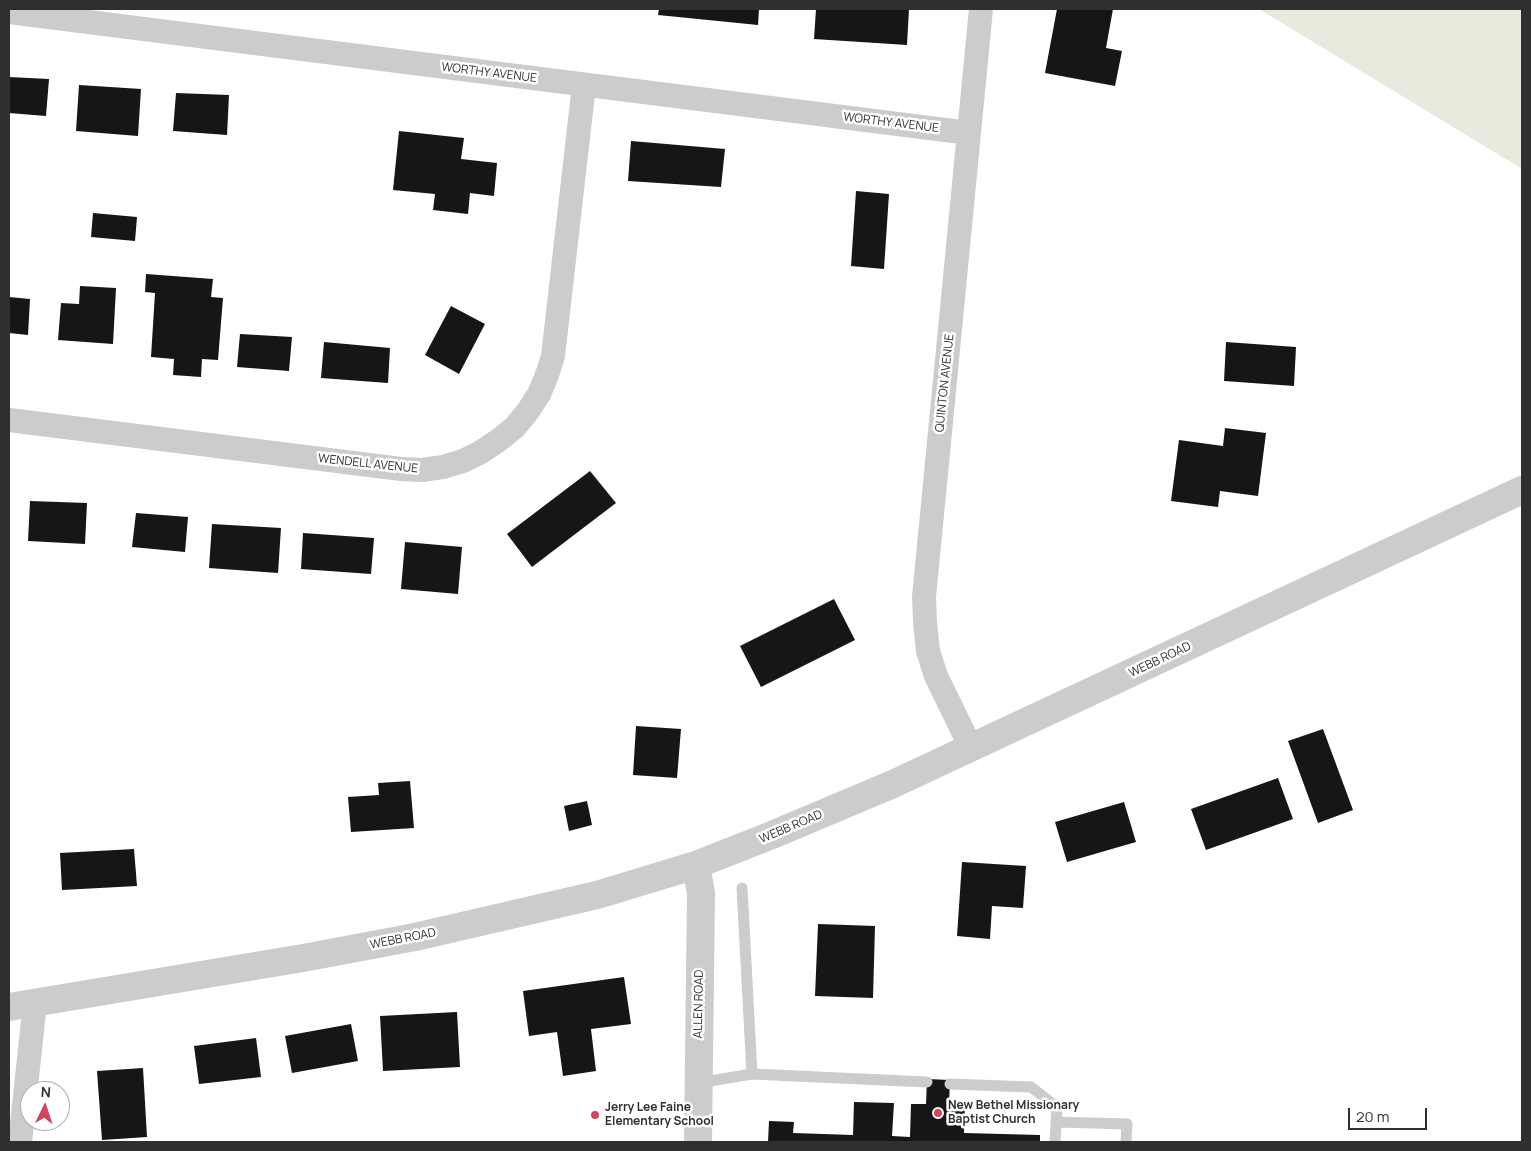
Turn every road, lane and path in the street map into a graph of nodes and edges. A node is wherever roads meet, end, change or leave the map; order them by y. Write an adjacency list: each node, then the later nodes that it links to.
1 (981, 9): 4 (street, QUINTON AVENUE)
2 (9, 12): 3 (street, WORTHY AVENUE)
3 (584, 85): 4 (street, WORTHY AVENUE); 5 (street, WENDELL AVENUE)
4 (969, 133): 7 (street, QUINTON AVENUE)
5 (9, 420)
6 (1522, 490): 7 (street, WEBB ROAD)
7 (971, 748): 8 (street, WEBB ROAD)
8 (696, 865): 10 (street, WEBB ROAD); 13 (street, ALLEN ROAD)
9 (742, 888): 11 (lane)
10 (22, 1005): 16 (street)
11 (752, 1074): 12 (lane); 13 (lane)
12 (927, 1082)
13 (698, 1083): 17 (street, ALLEN ROAD)
14 (950, 1084): 15 (lane)
15 (1056, 1122): 18 (lane); 19 (lane)
16 (20, 1142)
17 (698, 1142)
18 (1055, 1142)
19 (1126, 1142)

